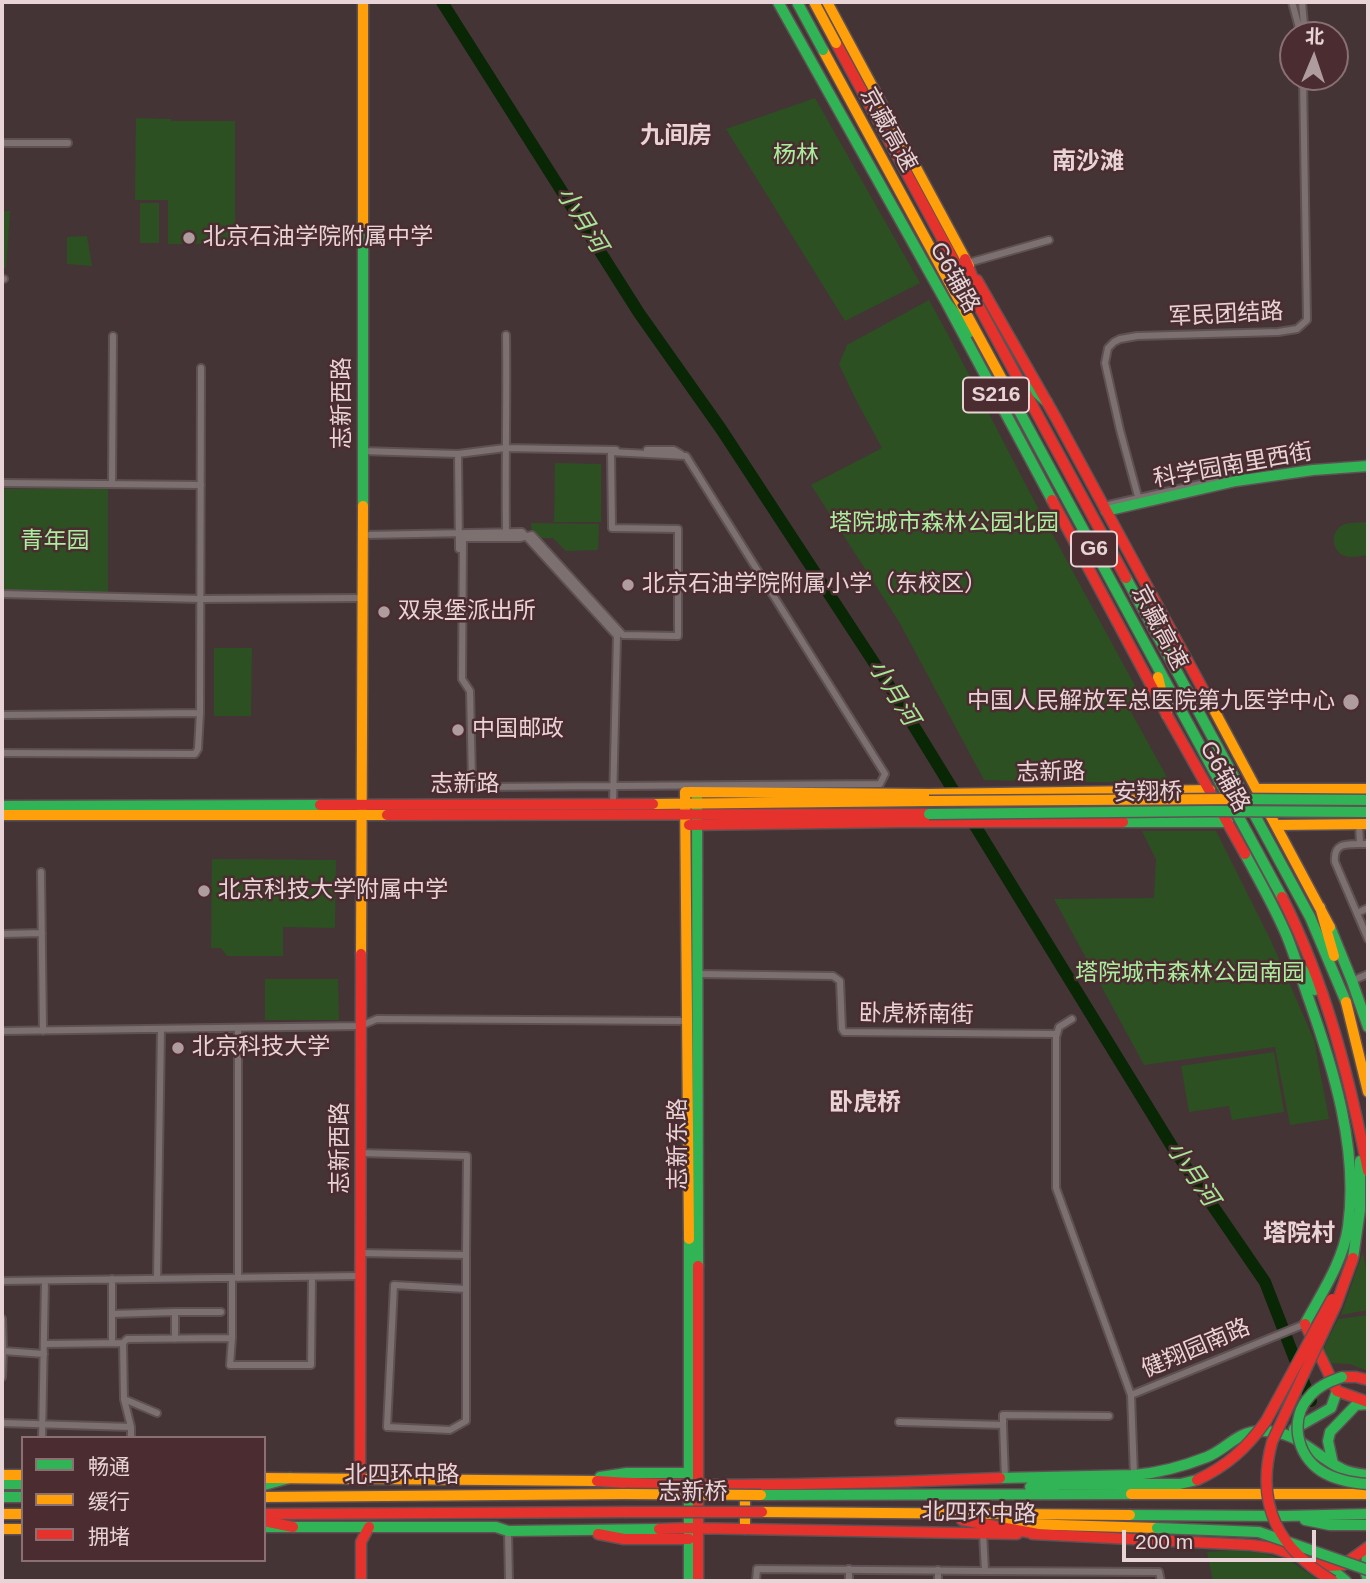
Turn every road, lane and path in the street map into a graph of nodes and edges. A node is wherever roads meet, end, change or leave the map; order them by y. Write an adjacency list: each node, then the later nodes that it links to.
1 (363, 2): 26 (main road, 志新西路)
2 (778, 2): 11 (main road, G6辅路 / S216)
3 (797, 2): 21 (main road, 京藏高速 / G6, bridge)
4 (814, 2): 20 (main road, 京藏高速 / G6, bridge)
5 (827, 2): 8 (main road, G6辅路 / S216)
6 (1292, 2): 9 (street)
7 (1302, 2): 10 (street)
8 (834, 14): 11 (main road); 16 (main road, G6辅路 / S216)
9 (1298, 21)
10 (1304, 21)
11 (795, 33): 17 (main road, G6辅路 / S216)
12 (1303, 91): 33 (street, 军民团结路)
13 (2, 143): 14 (street)
14 (68, 143)
15 (1049, 240): 16 (street)
16 (966, 261): 20 (main road); 24 (main road, G6辅路 / S216)
17 (946, 302): 21 (main road); 46 (main road, G6辅路 / S216)
18 (506, 335): 25 (street)
19 (113, 336): 31 (street)
20 (1000, 345): 23 (main road, 京藏高速 / G6)
21 (989, 354): 43 (main road, 京藏高速 / G6)
22 (201, 368): 32 (street)
23 (1014, 370): 24 (main road); 90 (main road, 京藏高速 / G6)
24 (1047, 402): 34 (main road, G6辅路 / S216)
25 (505, 448): 27 (street); 28 (street); 36 (street)
26 (362, 451): 27 (street); 37 (main road, 志新西路)
27 (458, 454): 35 (street)
28 (685, 456): 38 (street); 49 (street)
29 (1368, 466): 33 (main road, 科学园南里西街)
30 (2, 483): 31 (street)
31 (112, 484): 32 (street)
32 (201, 485): 41 (street)
33 (1140, 503): 34 (main road, 科学园南里西街)
34 (1106, 511): 50 (main road, G6辅路 / S216)
35 (459, 533): 36 (street); 37 (street); 42 (street)
36 (506, 533): 38 (street)
37 (363, 535): 40 (main road, 志新西路)
38 (526, 537): 48 (street); 49 (street)
39 (2, 594): 41 (street)
40 (363, 598): 41 (street); 65 (main road, 志新西路)
41 (201, 599): 44 (street)
42 (461, 653)
43 (1154, 659): 46 (main road); 101 (main road, 京藏高速 / G6)
44 (200, 713): 45 (street); 47 (street)
45 (2, 715)
46 (1167, 715): 54 (main road, G6辅路 / S216)
47 (2, 753)
48 (472, 781): 49 (street); 55 (street)
49 (614, 786): 61 (street)
50 (1257, 789): 51 (main road); 75 (main road, G6辅路 / S216)
51 (1325, 789): 52 (main road); 76 (main road)
52 (1368, 789)
53 (1169, 790): 54 (main road, 志新路); 58 (main road, 志新路); 72 (main road)
54 (1210, 790): 73 (main road, G6辅路 / S216)
55 (471, 792)
56 (697, 792): 57 (main road); 62 (main road, 志新东路); 63 (main road, 志新东路)
57 (847, 793): 58 (main road); 60 (main road)
58 (929, 797): 59 (main road, 安翔桥, bridge); 60 (main road, 志新路)
59 (1368, 800)
60 (822, 802): 63 (main road, 志新路)
61 (612, 803): 62 (main road, 志新路); 65 (main road, 志新路)
62 (685, 804): 63 (main road, 志新路); 69 (main road, 志新东路)
63 (697, 804): 70 (main road, 志新东路)
64 (2, 806): 65 (main road, 志新路)
65 (361, 810): 68 (main road, 志新路); 69 (main road, 志新路); 93 (main road, 志新西路)
66 (1368, 812): 67 (main road, 安翔桥, bridge)
67 (929, 814): 70 (main road, 志新路); 71 (main road)
68 (2, 815)
69 (685, 820): 70 (main road, 志新路); 92 (main road, 志新东路)
70 (697, 820): 71 (main road, 志新路); 87 (main road, 志新东路)
71 (900, 822): 72 (main road, 志新路)
72 (1170, 822): 73 (main road)
73 (1228, 822): 86 (main road, G6辅路 / S216)
74 (1364, 824): 76 (main road); 77 (street)
75 (1276, 825): 76 (main road); 80 (main road, G6辅路 / S216)
76 (1325, 825)
77 (1360, 844): 78 (street); 82 (street)
78 (1368, 844)
79 (41, 872): 83 (street)
80 (1321, 907): 89 (main road, G6辅路 / S216); 90 (main road)
81 (1368, 908): 82 (street)
82 (1357, 913): 85 (street)
83 (42, 933): 84 (street); 98 (street)
84 (2, 934)
85 (1368, 939)
86 (1297, 962): 101 (main road); 122 (main road, G6辅路 / S216)
87 (698, 974): 99 (street, 卧虎桥南街); 156 (main road, 志新东路)
88 (1368, 974): 89 (street)
89 (1354, 980): 94 (main road, G6辅路 / S216)
90 (1345, 997): 100 (main road, 京藏高速 / G6)
91 (1072, 1019): 99 (street)
92 (687, 1021): 93 (street); 156 (main road, 志新东路)
93 (360, 1026): 95 (street); 105 (main road, 志新西路)
94 (1368, 1027)
95 (238, 1028): 96 (street); 112 (street)
96 (161, 1029): 98 (street); 114 (street)
97 (2, 1031): 98 (street)
98 (43, 1031)
99 (1057, 1034): 133 (street)
100 (1356, 1037): 102 (main road); 103 (main road, 京藏高速 / G6)
101 (1344, 1058): 104 (main road, 京藏高速 / G6)
102 (1368, 1068)
103 (1368, 1092)
104 (1354, 1100): 106 (main road, 京藏高速 / G6); 109 (main road)
105 (360, 1153): 107 (main road, 志新西路); 108 (street)
106 (1368, 1171)
107 (360, 1253): 108 (street); 110 (main road, 志新西路)
108 (466, 1255): 117 (street)
109 (1353, 1258): 164 (main road, bridge); 212 (main road, bridge)
110 (360, 1276): 111 (street); 154 (main road, 志新西路)
111 (312, 1277): 112 (street); 123 (street)
112 (235, 1278): 114 (street); 123 (street)
113 (112, 1279): 114 (street); 116 (street); 120 (street)
114 (157, 1279)
115 (2, 1281): 116 (street)
116 (45, 1281): 127 (street)
117 (467, 1289): 117 (street)
118 (175, 1312): 119 (street); 120 (street); 124 (street)
119 (221, 1312)
120 (112, 1314): 125 (street)
121 (2, 1320): 128 (street)
122 (1305, 1324): 132 (main road); 133 (street, 健翔园南路)
123 (232, 1338): 124 (street)
124 (175, 1339): 126 (street)
125 (113, 1343): 126 (street); 127 (street)
126 (123, 1343): 134 (street)
127 (44, 1344): 129 (street)
128 (4, 1351): 129 (street); 130 (street)
129 (44, 1354): 140 (street)
130 (2, 1377)
131 (1368, 1380): 160 (main road, bridge)
132 (1336, 1391): 135 (main road); 143 (main road)
133 (1131, 1395): 149 (street, 健翔园南路)
134 (124, 1399): 136 (street); 142 (street)
135 (1368, 1403): 146 (main road)
136 (157, 1413)
137 (1109, 1416): 141 (street)
138 (899, 1422): 141 (street)
139 (2, 1423): 140 (street)
140 (42, 1423): 142 (street); 144 (street)
141 (1003, 1425): 153 (street)
142 (131, 1427): 145 (street)
143 (1284, 1434): 146 (main road); 149 (main road, 北四环中路)
144 (42, 1436)
145 (131, 1436)
146 (1333, 1464): 150 (main road)
147 (2, 1475): 148 (main road)
148 (21, 1475)
149 (1134, 1475): 153 (main road, 北四环中路)
150 (1368, 1475)
151 (266, 1478): 152 (main road, 北四环中路)
152 (290, 1478): 154 (main road, 北四环中路); 159 (main road)
153 (1005, 1478): 162 (main road, 北四环中路)
154 (360, 1480): 155 (main road, 北四环中路)
155 (582, 1480): 156 (main road, 北四环中路); 161 (main road, 北四环中路)
156 (692, 1481): 161 (main road, 北四环中路); 162 (main road, 北四环中路); 191 (main road)
157 (2, 1484): 158 (main road)
158 (21, 1484)
159 (266, 1484)
160 (1368, 1484)
161 (651, 1485): 185 (main road)
162 (745, 1485): 187 (main road)
163 (625, 1494): 166 (main road, 志新桥, bridge); 169 (main road, 北四环中路)
164 (953, 1494): 165 (main road, 北四环中路); 166 (main road, 北四环中路)
165 (1368, 1494)
166 (761, 1495)
167 (2, 1497): 168 (main road)
168 (21, 1497)
169 (266, 1497)
170 (625, 1512): 171 (main road, 志新桥, bridge); 175 (main road, 北四环中路)
171 (762, 1512): 172 (main road, 北四环中路)
172 (927, 1513): 176 (main road, 北四环中路); 193 (main road)
173 (2, 1514): 174 (main road)
174 (21, 1514)
175 (266, 1514)
176 (975, 1514): 178 (main road, 北四环中路); 199 (main road, bridge)
177 (1368, 1514): 178 (main road, 北四环中路)
178 (1284, 1516): 180 (main road)
179 (266, 1521): 182 (main road)
180 (1368, 1525)
181 (266, 1527): 182 (main road, 北四环中路)
182 (293, 1527): 183 (main road, 北四环中路)
183 (347, 1527): 184 (main road, 北四环中路); 194 (main road)
184 (369, 1527): 189 (main road, 北四环中路); 194 (main road)
185 (652, 1528): 190 (main road, 北四环中路); 191 (main road, 北四环中路)
186 (21, 1529): 188 (main road)
187 (745, 1529): 191 (main road, 北四环中路); 192 (main road, 北四环中路)
188 (2, 1530)
189 (509, 1531): 190 (main road, 北四环中路); 204 (street)
190 (580, 1531): 191 (main road, 北四环中路)
191 (692, 1532): 205 (main road); 206 (main road)
192 (983, 1533): 193 (main road, 北四环中路); 200 (street)
193 (1038, 1534): 196 (main road, 北四环中路)
194 (361, 1542): 203 (main road)
195 (1368, 1549): 196 (main road); 202 (main road)
196 (1328, 1566): 213 (main road)
197 (849, 1569): 198 (street); 207 (street); 208 (street)
198 (938, 1570): 200 (street); 209 (street)
199 (1368, 1570)
200 (985, 1571): 201 (street)
201 (1032, 1571): 210 (street); 211 (street)
202 (1368, 1580)
203 (361, 1581)
204 (509, 1581)
205 (690, 1581)
206 (698, 1581)
207 (756, 1581)
208 (849, 1581)
209 (938, 1581)
210 (1033, 1581)
211 (1161, 1581)
212 (1333, 1581)
213 (1346, 1581)

